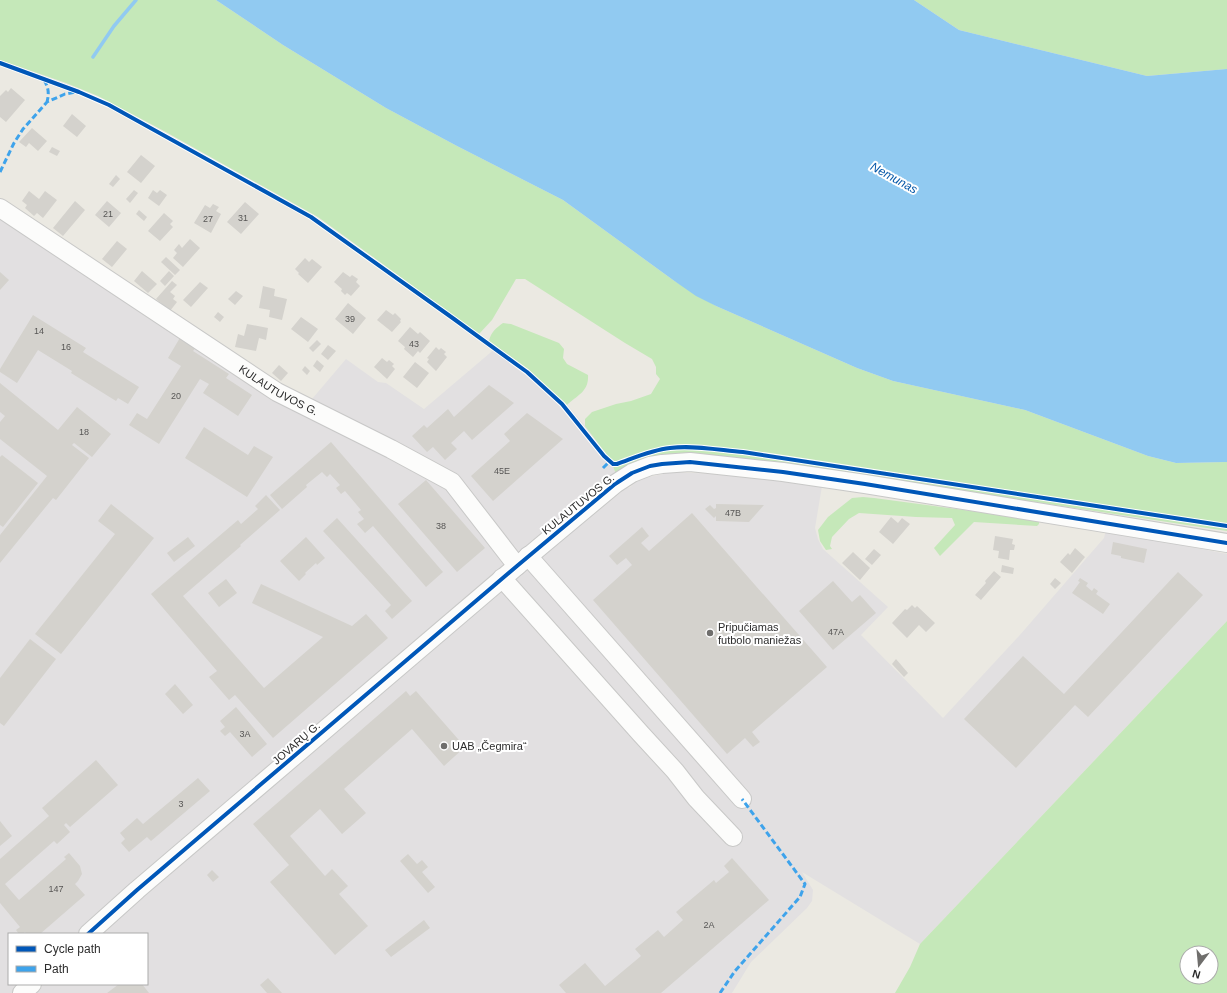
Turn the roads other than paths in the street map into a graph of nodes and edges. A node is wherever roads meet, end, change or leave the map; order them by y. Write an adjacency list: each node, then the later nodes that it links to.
1 (0, 208): 3 (street, KULAUTUVOS G.)
2 (1227, 543): 3 (street, KULAUTUVOS G.)
3 (523, 561): 4 (street, JOVARŲ G.); 5 (street)
4 (502, 578): 6 (street); 7 (street, JOVARŲ G.)
5 (742, 799)
6 (733, 837)
7 (89, 933)
8 (31, 985): 9 (street)
9 (22, 993)

